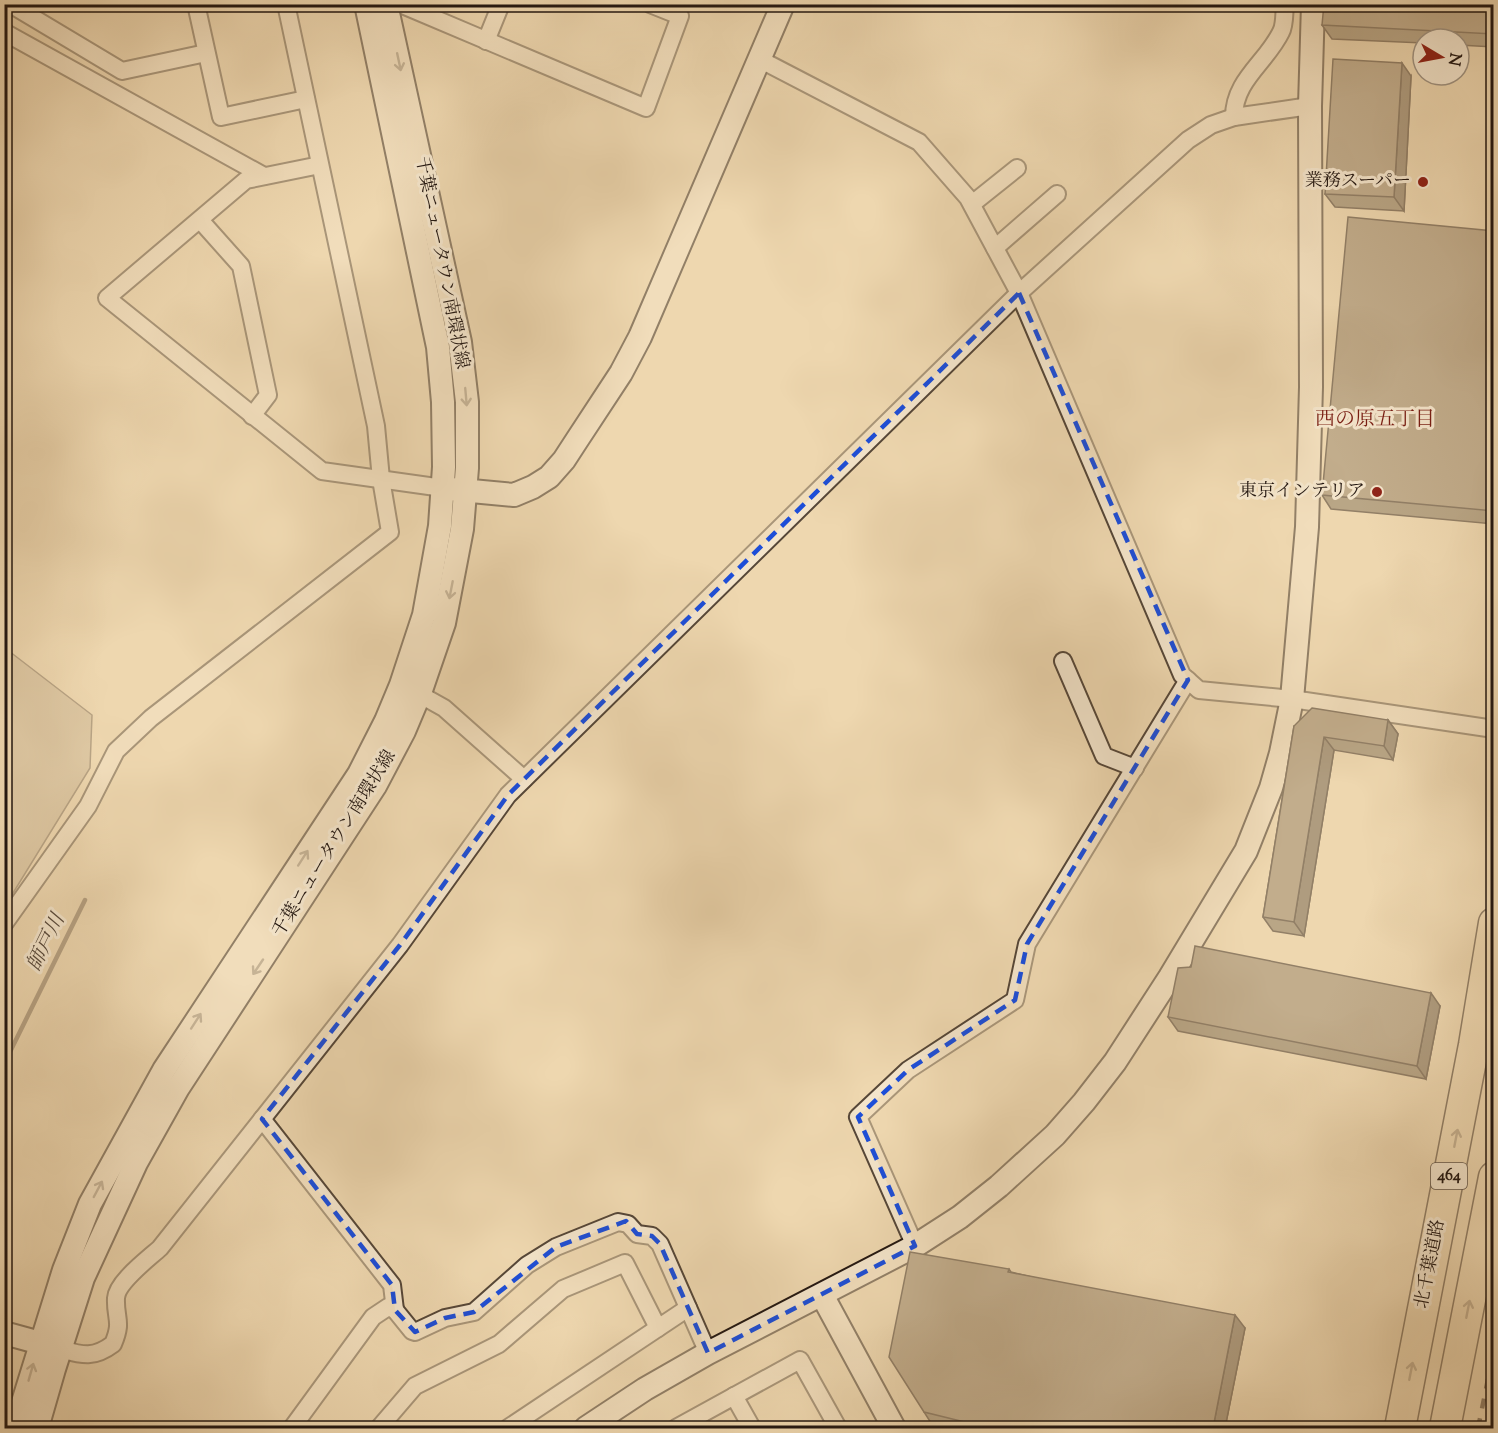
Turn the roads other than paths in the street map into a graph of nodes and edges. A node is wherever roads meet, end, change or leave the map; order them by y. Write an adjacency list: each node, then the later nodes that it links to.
1 (10, 4): 14 (street)
2 (196, 4): 14 (street)
3 (286, 4): 16 (street)
4 (366, 4): 29 (street, 千葉ニュータウン南環状線)
5 (386, 4): 30 (street, 千葉ニュータウン南環状線, one-way to 30)
6 (400, 4): 13 (street)
7 (501, 4): 13 (street)
8 (650, 4): 13 (street)
9 (783, 4): 15 (street)
10 (1286, 4): 18 (street)
11 (1313, 4): 17 (street)
12 (4, 32): 21 (street)
13 (486, 40)
14 (206, 53): 16 (street)
15 (761, 60): 23 (street); 30 (street)
16 (306, 99): 19 (street)
17 (1310, 106): 18 (street); 34 (street)
18 (1234, 117): 26 (street)
19 (320, 165): 21 (street); 28 (street)
20 (1017, 168): 23 (street)
21 (264, 176): 24 (street)
22 (1057, 194): 25 (street)
23 (972, 204): 25 (street)
24 (200, 220): 27 (street); 27 (street)
25 (995, 248): 26 (street)
26 (1019, 293): 32 (street); 37 (street)
27 (252, 416): 28 (street)
28 (381, 479): 29 (street); 39 (street)
29 (442, 488): 30 (street); 33 (street, 千葉ニュータウン南環状線)
30 (465, 490): 33 (street, 千葉ニュータウン南環状線, one-way to 33)
31 (1063, 661): 36 (street)
32 (1188, 681): 34 (street); 36 (street)
33 (410, 689): 37 (street); 48 (street, 千葉ニュータウン南環状線)
34 (1292, 699): 35 (street); 42 (street)
35 (1494, 729)
36 (1135, 768): 42 (street)
37 (524, 779): 40 (street)
38 (1494, 923): 61 (highway, 北千葉道路 / 464, one-way to 38)
39 (4, 924)
40 (262, 1119): 45 (street); 48 (street)
41 (1494, 1177): 62 (highway, 464, one-way to 41)
42 (915, 1246): 43 (street)
43 (822, 1295): 49 (street); 60 (street)
44 (688, 1308): 45 (street); 46 (street); 49 (street)
45 (395, 1310): 53 (street)
46 (658, 1328): 54 (street); 55 (street)
47 (4, 1333): 48 (street)
48 (50, 1346): 51 (street, 千葉ニュータウン南環状線, one-way to 48); 52 (street, 千葉ニュータウン南環状線)
49 (708, 1353): 56 (street)
50 (734, 1396): 57 (street); 58 (street); 59 (street)
51 (15, 1428)
52 (37, 1428)
53 (292, 1428)
54 (379, 1428)
55 (508, 1428)
56 (586, 1428)
57 (676, 1428)
58 (752, 1428)
59 (838, 1428)
60 (894, 1428)
61 (1400, 1428)
62 (1445, 1428)

